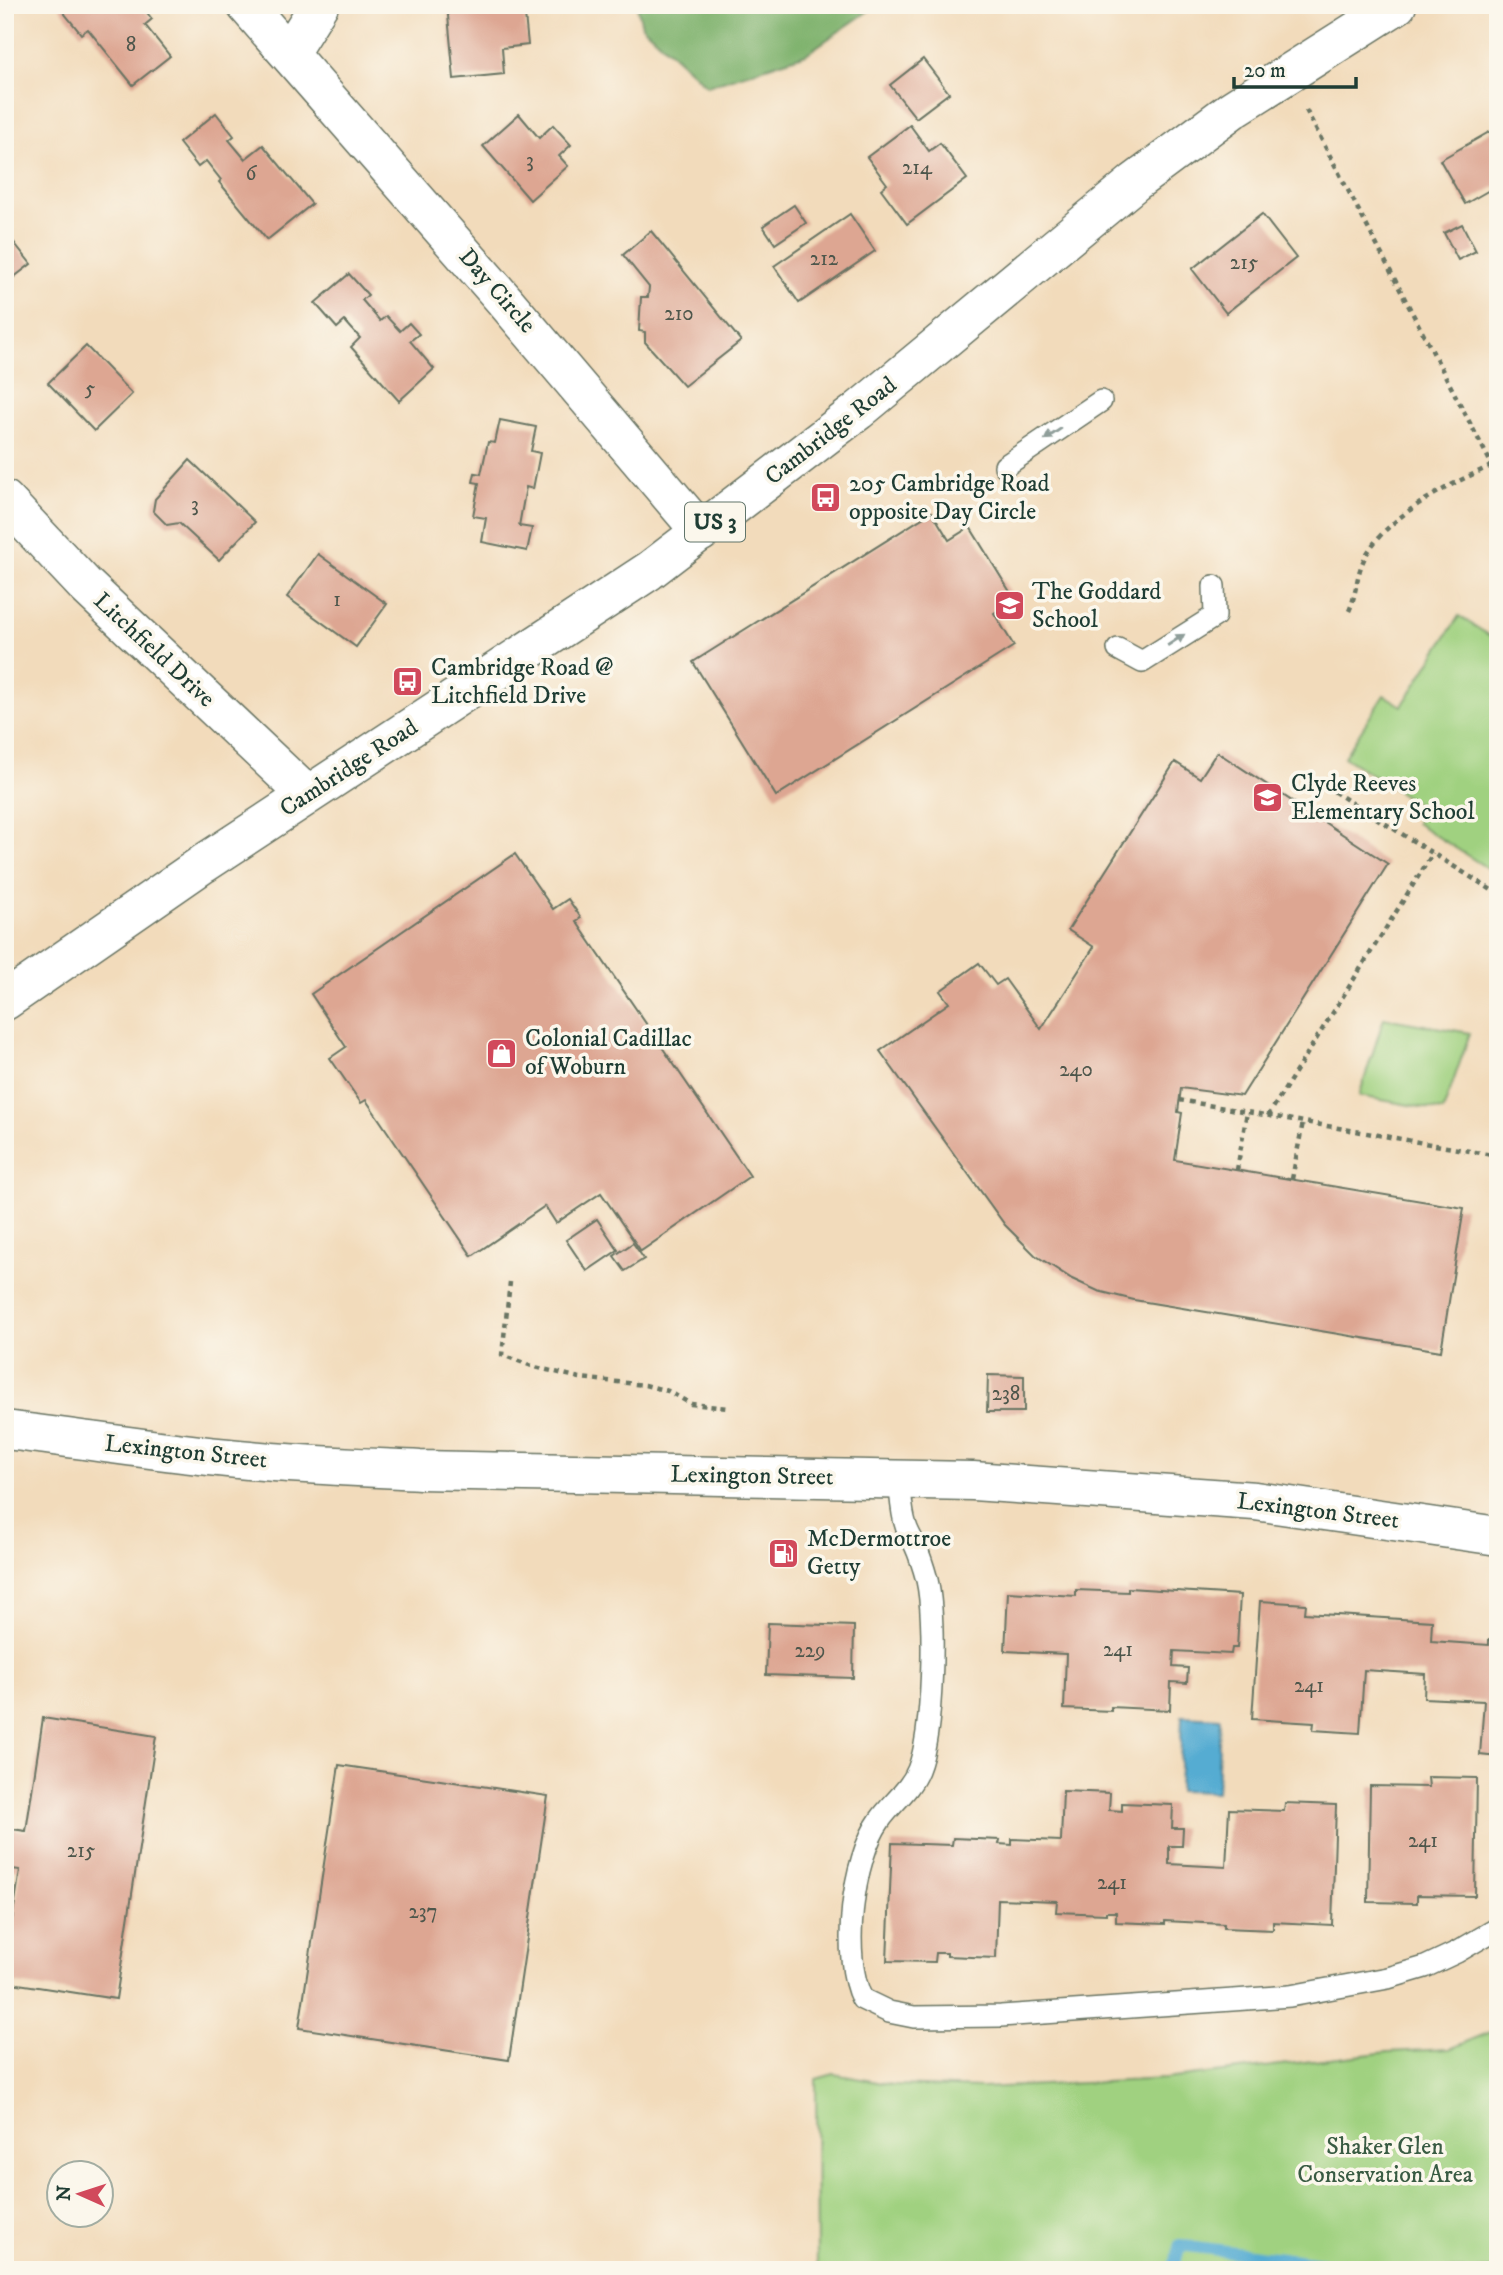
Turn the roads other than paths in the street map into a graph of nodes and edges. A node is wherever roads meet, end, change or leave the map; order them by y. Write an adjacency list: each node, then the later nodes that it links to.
1 (246, 5): 4 (main road, Day Circle)
2 (319, 5): 4 (main road)
3 (1397, 5): 8 (main road, Cambridge Road / US 3)
4 (289, 53): 8 (main road, Day Circle)
5 (1101, 401): 6 (lane, one-way to 6)
6 (1005, 466)
7 (5, 500): 11 (main road, Litchfield Drive)
8 (701, 532): 11 (main road, Cambridge Road / US 3)
9 (1214, 586): 10 (lane, one-way to 9)
10 (1118, 649)
11 (307, 795): 12 (main road, Cambridge Road / US 3)
12 (5, 1001)
13 (5, 1430): 14 (main road, Lexington Street)
14 (899, 1479): 15 (main road, Lexington Street); 16 (lane)
15 (1498, 1536)
16 (1498, 1928)

